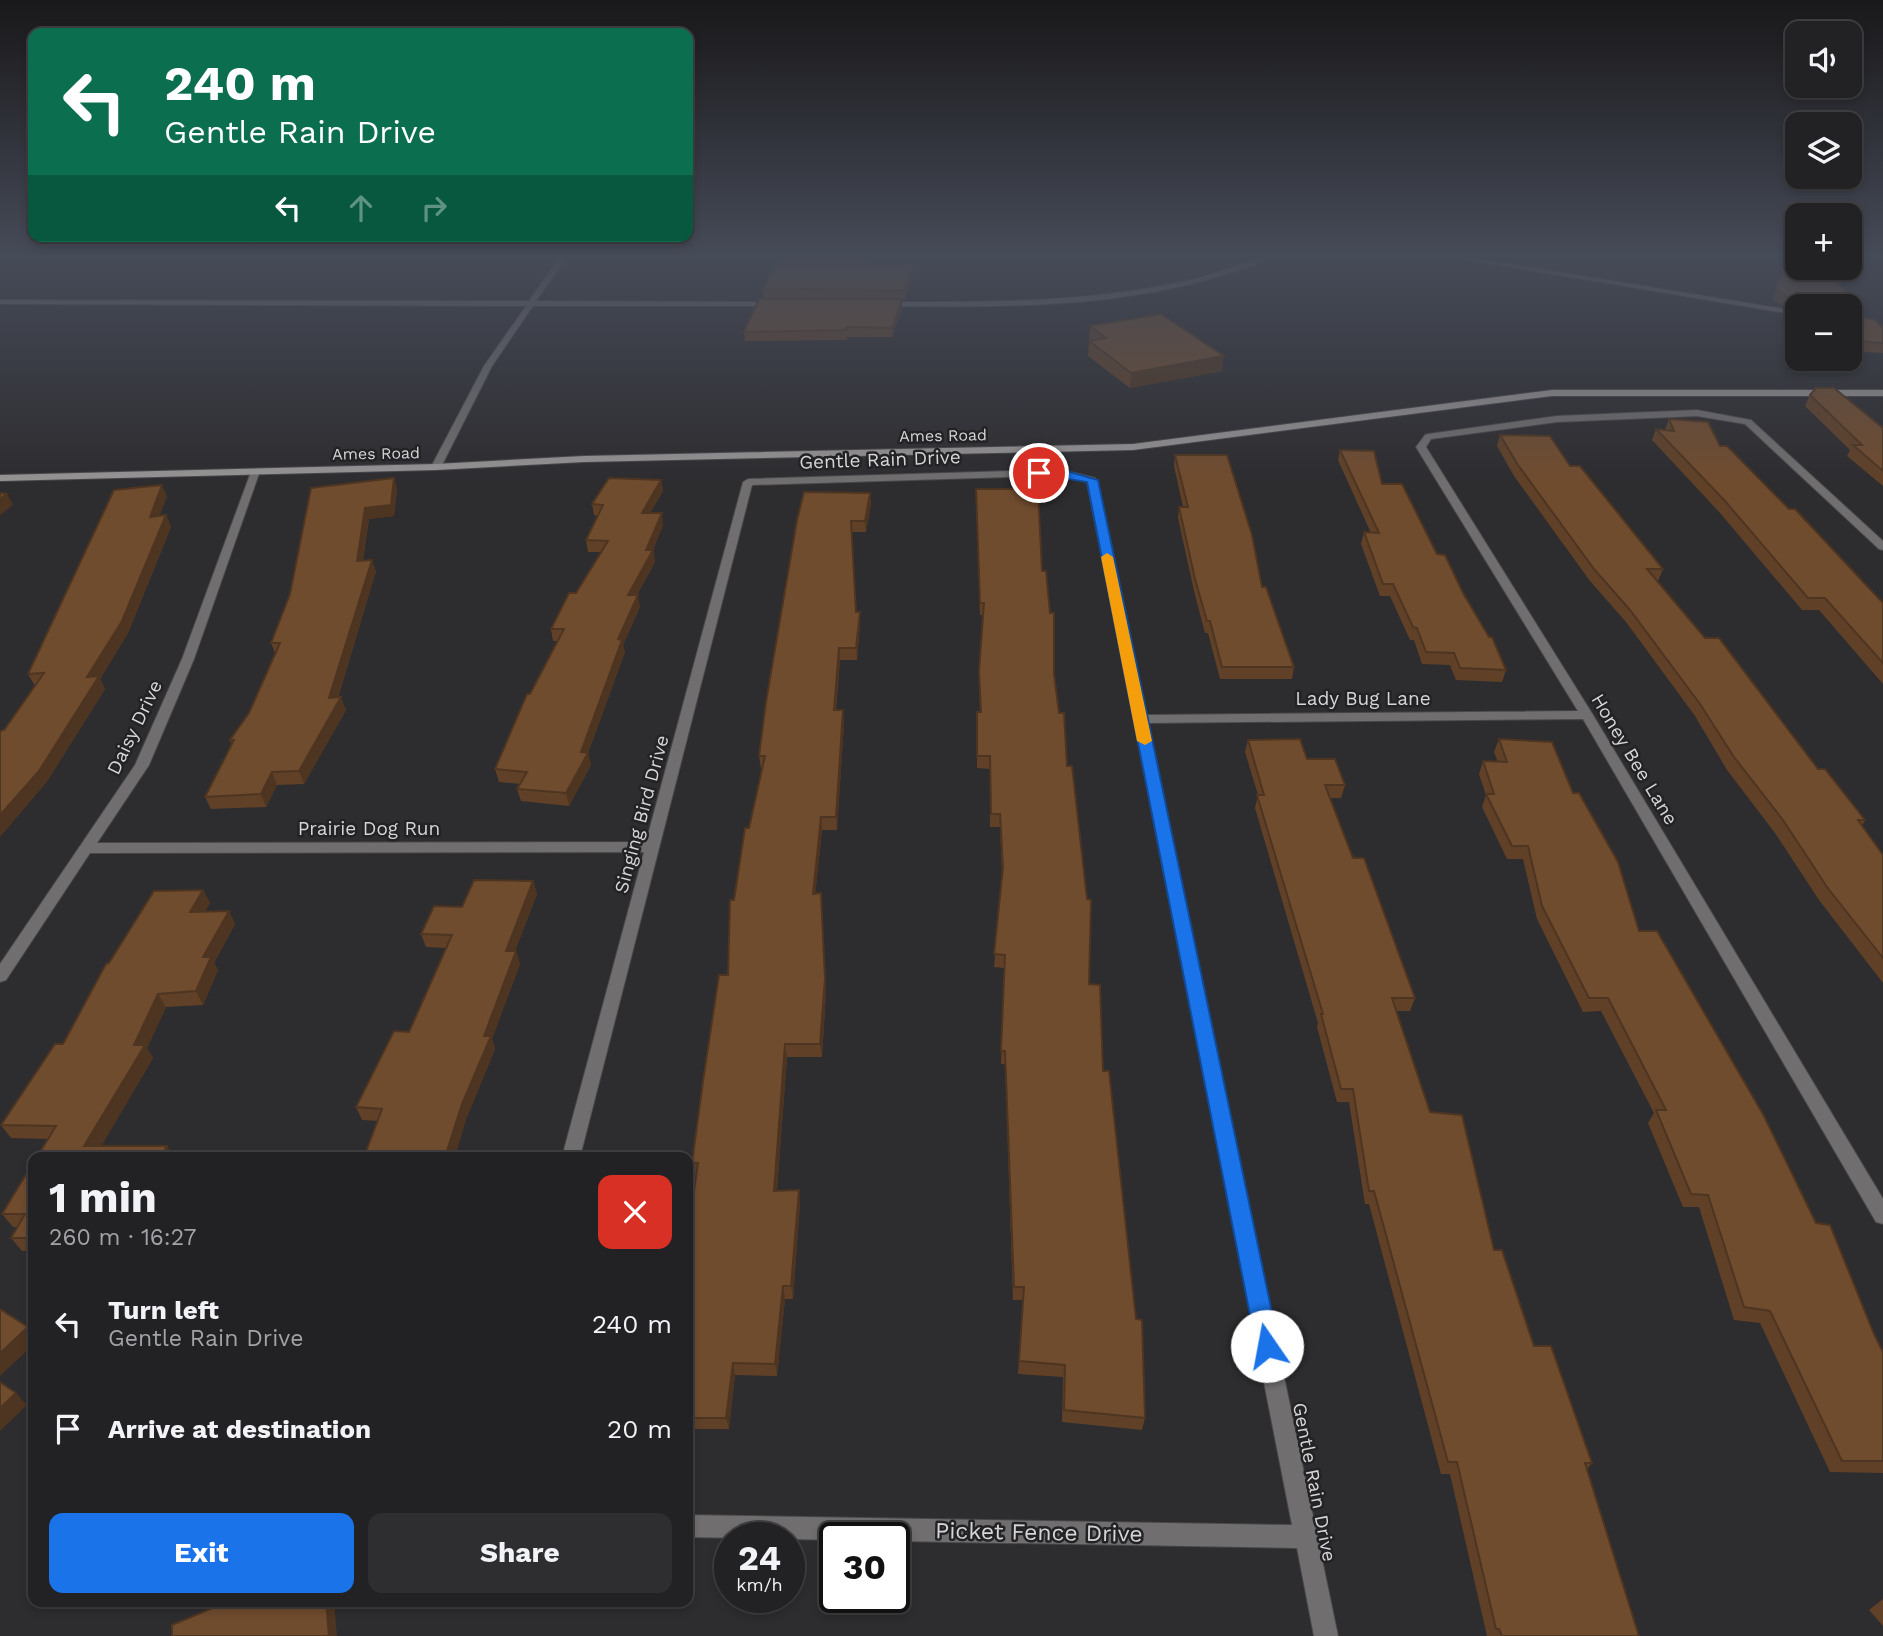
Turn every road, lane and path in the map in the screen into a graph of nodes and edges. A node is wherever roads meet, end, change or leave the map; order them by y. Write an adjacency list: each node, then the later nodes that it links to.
1 (513, 330): 3 (street)
2 (1883, 393): 3 (street, Ames Road)
3 (436, 467): 4 (street, Ames Road)
4 (255, 471): 5 (street, Ames Road); 11 (street, Daisy Drive)
5 (0, 478)
6 (748, 482): 9 (street, Gentle Rain Drive); 10 (street, Singing Bird Drive)
7 (1883, 547): 8 (street, Honey Bee Lane)
8 (1587, 715): 9 (street, Lady Bug Lane); 14 (street, Honey Bee Lane)
9 (1140, 719): 16 (street, Gentle Rain Drive)
10 (652, 847): 11 (street, Prairie Dog Run); 13 (street, Singing Bird Drive)
11 (86, 848): 12 (street, Daisy Drive)
12 (0, 976)
13 (571, 1152)
14 (1883, 1216)
15 (693, 1526): 16 (street, Picket Fence Drive)
16 (1306, 1537): 17 (street, Gentle Rain Drive)
17 (1326, 1636)

